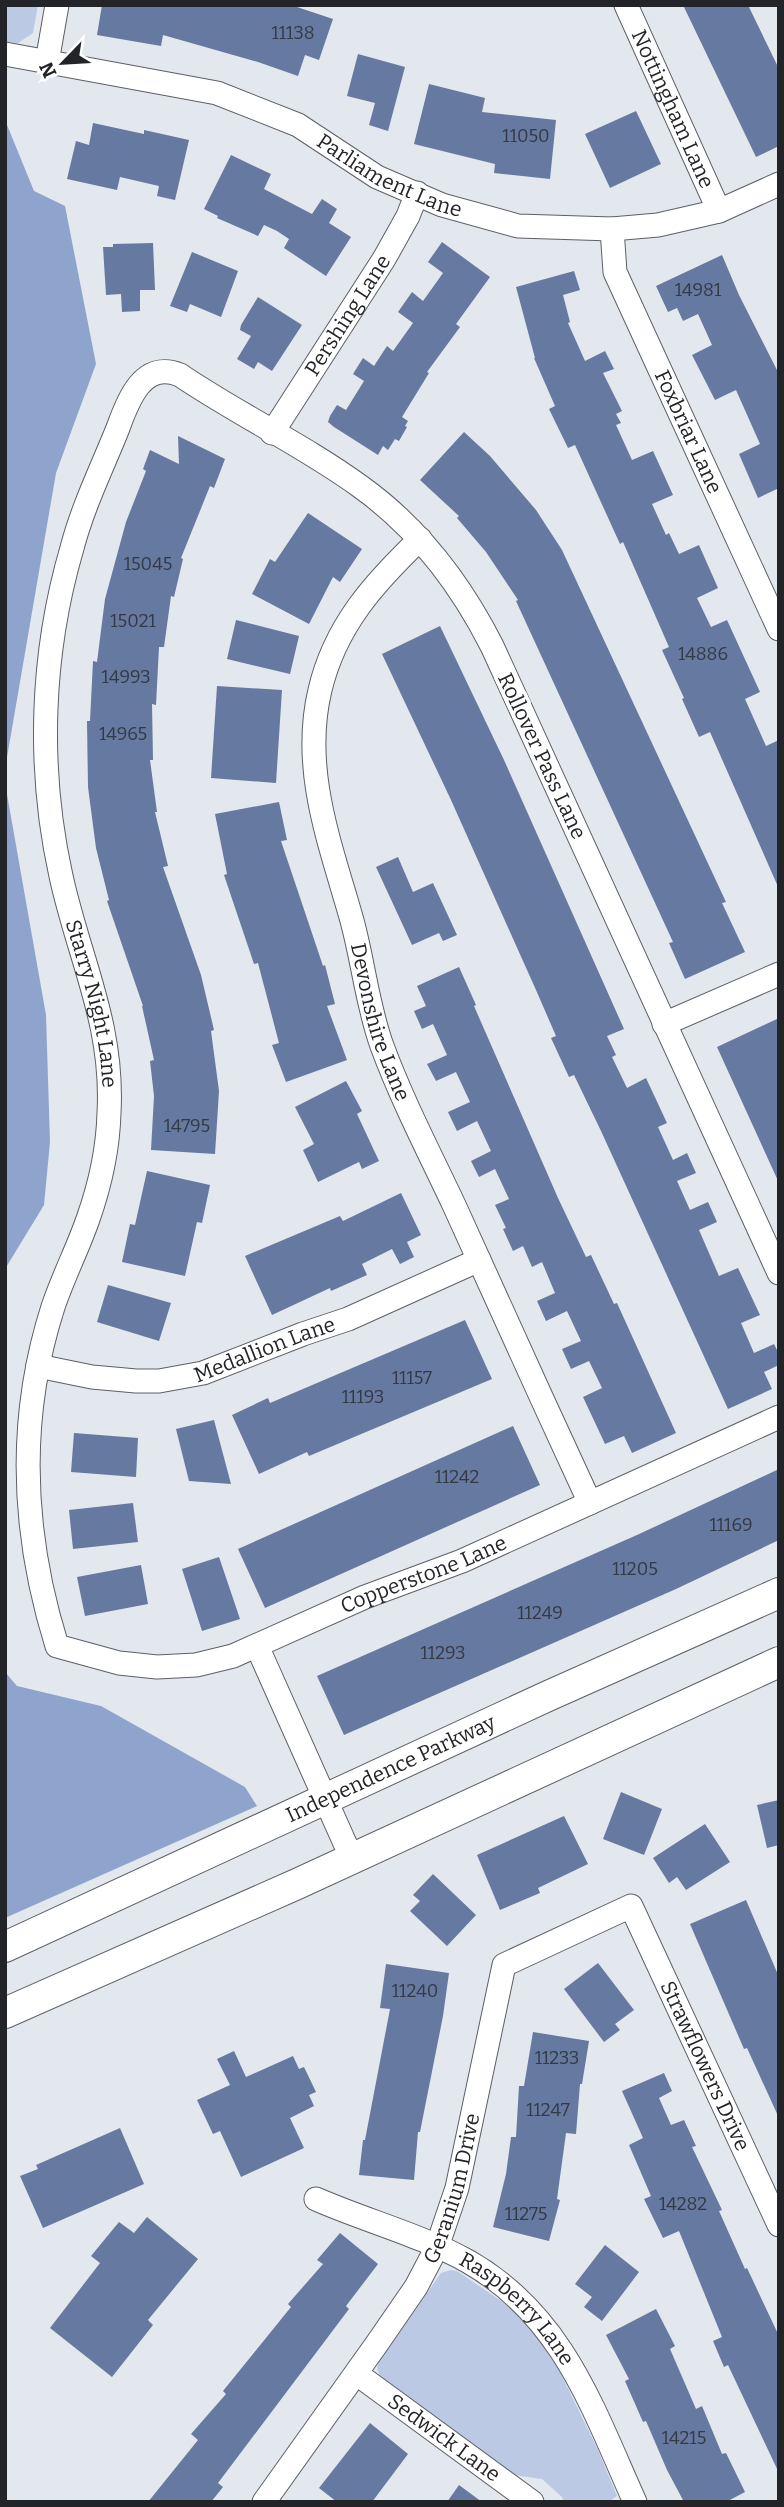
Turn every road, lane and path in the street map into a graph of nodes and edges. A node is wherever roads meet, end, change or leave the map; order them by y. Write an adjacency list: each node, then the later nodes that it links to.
1 (57, 5): 4 (street)
2 (626, 5): 7 (street, Nottingham Lane)
3 (5, 54): 4 (street, Parliament Lane)
4 (47, 62): 6 (street, Parliament Lane)
5 (779, 184): 7 (street, Parliament Lane)
6 (417, 193): 8 (street, Parliament Lane); 10 (street, Pershing Lane)
7 (719, 211): 8 (street, Parliament Lane)
8 (612, 229): 12 (street, Foxbriar Lane)
9 (155, 373): 10 (street, Rollover Pass Lane); 17 (street, Starry Night Lane)
10 (272, 433): 11 (street, Rollover Pass Lane)
11 (420, 539): 14 (street, Rollover Pass Lane); 15 (street, Devonshire Lane)
12 (779, 629)
13 (779, 974): 14 (street)
14 (664, 1024): 16 (street, Rollover Pass Lane)
15 (479, 1260): 17 (street, Medallion Lane); 19 (street, Devonshire Lane)
16 (779, 1273)
17 (38, 1366): 21 (street, Starry Night Lane)
18 (779, 1417): 19 (street, Copperstone Lane)
19 (590, 1503): 22 (street, Copperstone Lane)
20 (779, 1593): 24 (main road, Independence Parkway)
21 (57, 1646): 22 (street, Copperstone Lane)
22 (257, 1646): 24 (street)
23 (779, 1662): 25 (main road)
24 (326, 1800): 25 (street); 27 (main road, Independence Parkway)
25 (352, 1859): 28 (main road)
26 (631, 1906): 30 (street, Strawflowers Drive); 31 (street, Geranium Drive)
27 (5, 1947)
28 (8, 2005)
29 (316, 2199): 31 (street, Raspberry Lane)
30 (779, 2225)
31 (437, 2247): 32 (street, Geranium Drive); 35 (street, Raspberry Lane)
32 (357, 2374): 33 (street, Geranium Drive); 34 (street, Sedwick Lane)
33 (264, 2502)
34 (532, 2502)
35 (635, 2502)

